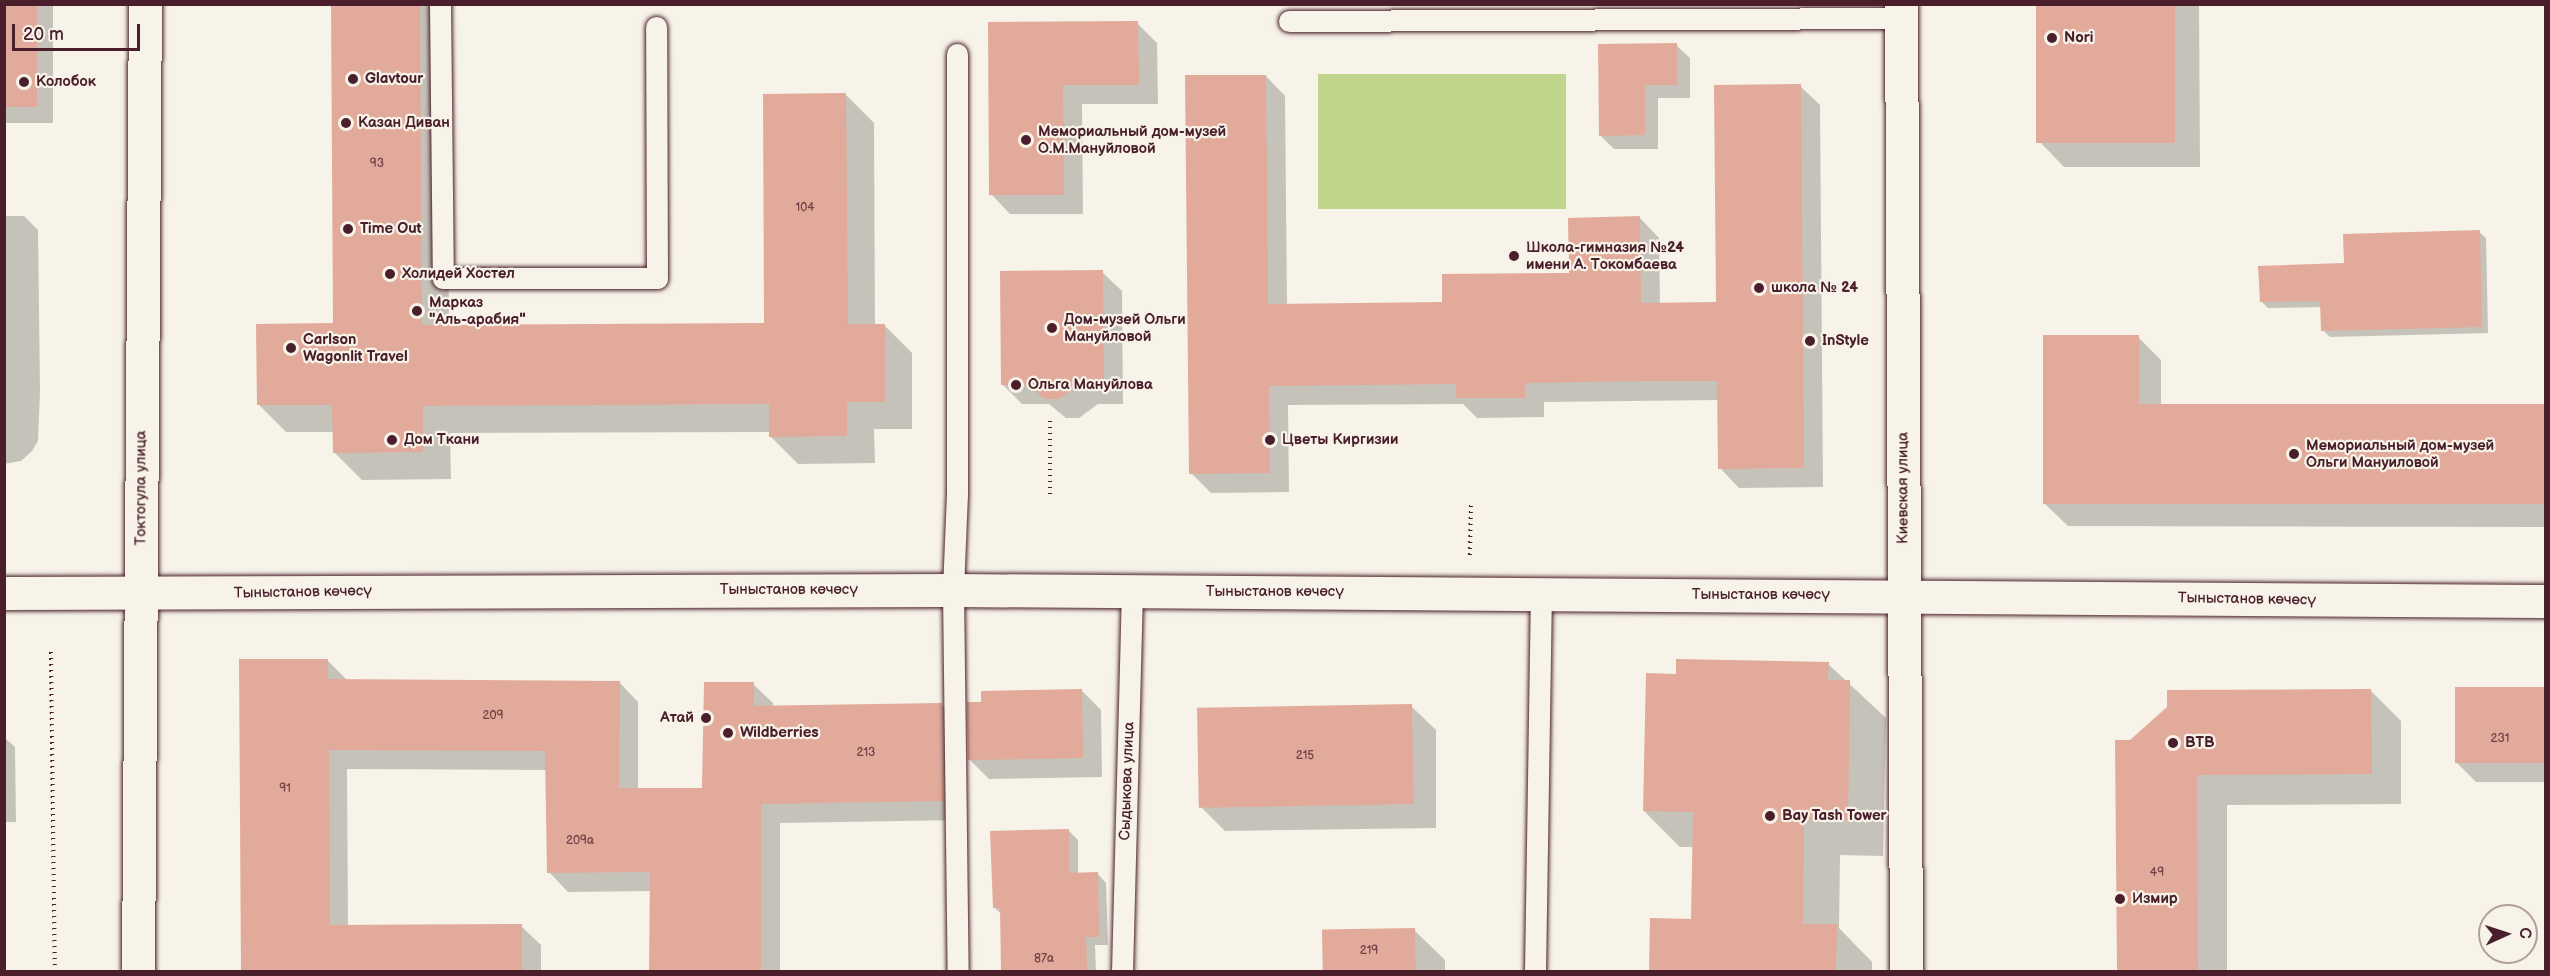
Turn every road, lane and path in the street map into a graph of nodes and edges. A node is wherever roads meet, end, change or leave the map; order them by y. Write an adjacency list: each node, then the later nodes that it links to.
1 (145, 4): 12 (street, Токтогула улица)
2 (440, 4): 5 (lane)
3 (1901, 11): 4 (lane); 14 (street, Киевская улица)
4 (1289, 21)
5 (656, 27)
6 (957, 54): 9 (lane)
7 (1050, 421): 8 (path)
8 (1050, 498)
9 (953, 590): 10 (street, Тыныстанов көчөсү); 12 (street, Тыныстанов көчөсү); 19 (lane)
10 (1132, 591): 13 (street, Тыныстанов көчөсү); 20 (lane, Сыдыкова улица)
11 (4, 593): 12 (street, Тыныстанов көчөсү)
12 (140, 593): 18 (street, Токтогула улица)
13 (1541, 594): 14 (street, Тыныстанов көчөсү); 21 (lane)
14 (1904, 596): 15 (street, Тыныстанов көчөсү); 22 (street, Киевская улица)
15 (2546, 601)
16 (51, 652): 17 (path)
17 (55, 972)
18 (138, 972)
19 (957, 972)
20 (1122, 972)
21 (1535, 972)
22 (1906, 972)

